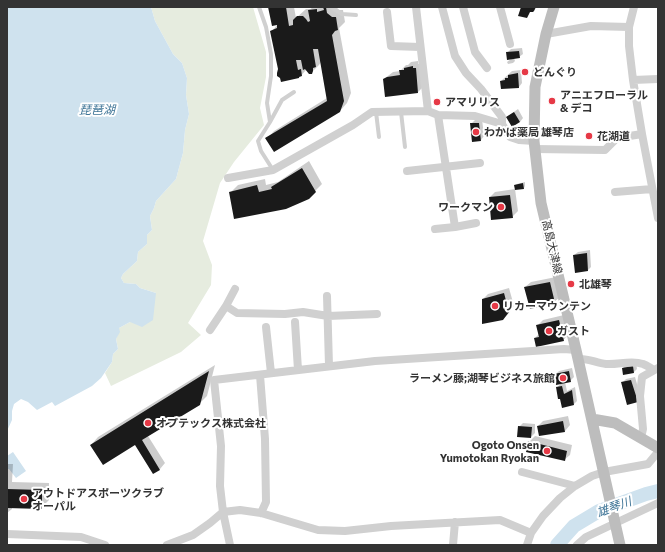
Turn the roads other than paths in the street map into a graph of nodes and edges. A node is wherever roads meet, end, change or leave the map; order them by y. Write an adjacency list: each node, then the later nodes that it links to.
1 (259, 7): 24 (lane)
2 (332, 7): 11 (lane)
3 (416, 7): 15 (street)
4 (442, 7): 25 (street)
5 (456, 7): 6 (street)
6 (464, 7): 16 (street)
7 (500, 7): 14 (street)
8 (554, 7): 13 (main road, 高島大津線)
9 (634, 7): 12 (street)
10 (387, 12): 15 (street)
11 (356, 15)
12 (629, 27): 13 (street); 17 (street)
13 (546, 34): 28 (main road, 高島大津線)
14 (510, 44)
15 (420, 47): 20 (street)
16 (487, 68)
17 (632, 80): 18 (street); 26 (street)
18 (658, 80)
19 (294, 92): 24 (lane)
20 (428, 111): 22 (street); 23 (street)
21 (376, 112): 22 (street); 27 (lane); 32 (street)
22 (401, 112): 29 (lane)
23 (438, 115): 25 (street); 31 (street)
24 (270, 122): 32 (lane)
25 (502, 124): 28 (street)
26 (642, 134): 28 (street); 35 (street)
27 (379, 137)
28 (534, 145): 49 (main road, 高島大津線)
29 (405, 147)
30 (480, 163): 31 (street)
31 (446, 167): 33 (street); 39 (street)
32 (273, 170): 34 (street)
33 (407, 171)
34 (228, 178)
35 (652, 189): 36 (street); 37 (street)
36 (615, 192)
37 (658, 216)
38 (476, 223): 39 (street)
39 (455, 227): 40 (street)
40 (435, 228)
41 (235, 289): 43 (street)
42 (327, 296): 45 (street)
43 (226, 306): 45 (street); 48 (street)
44 (378, 314): 45 (street)
45 (328, 316): 50 (street)
46 (296, 322): 52 (street)
47 (266, 327): 53 (street)
48 (210, 330)
49 (577, 355): 50 (street); 51 (street); 55 (main road, 高島大津線)
50 (329, 366): 52 (street)
51 (656, 369): 56 (street)
52 (298, 370): 53 (street)
53 (271, 373): 54 (street)
54 (260, 375): 63 (street); 64 (street)
55 (592, 419): 56 (main road); 60 (main road, 高島大津線)
56 (641, 438): 57 (main road)
57 (658, 448)
58 (658, 452): 60 (street)
59 (522, 472): 61 (street)
60 (604, 472): 61 (street); 65 (main road, 高島大津線)
61 (575, 486): 67 (street)
62 (658, 503): 65 (street)
63 (223, 512): 64 (street); 71 (street); 72 (street)
64 (261, 512): 66 (street)
65 (615, 521): 75 (street); 76 (main road)
66 (455, 522): 67 (street); 73 (street)
67 (531, 533): 74 (street)
68 (7, 534): 69 (street)
69 (91, 543): 70 (street)
70 (105, 545)
71 (167, 545)
72 (230, 545)
73 (453, 545)
74 (527, 545)
75 (577, 545)
76 (620, 545)

